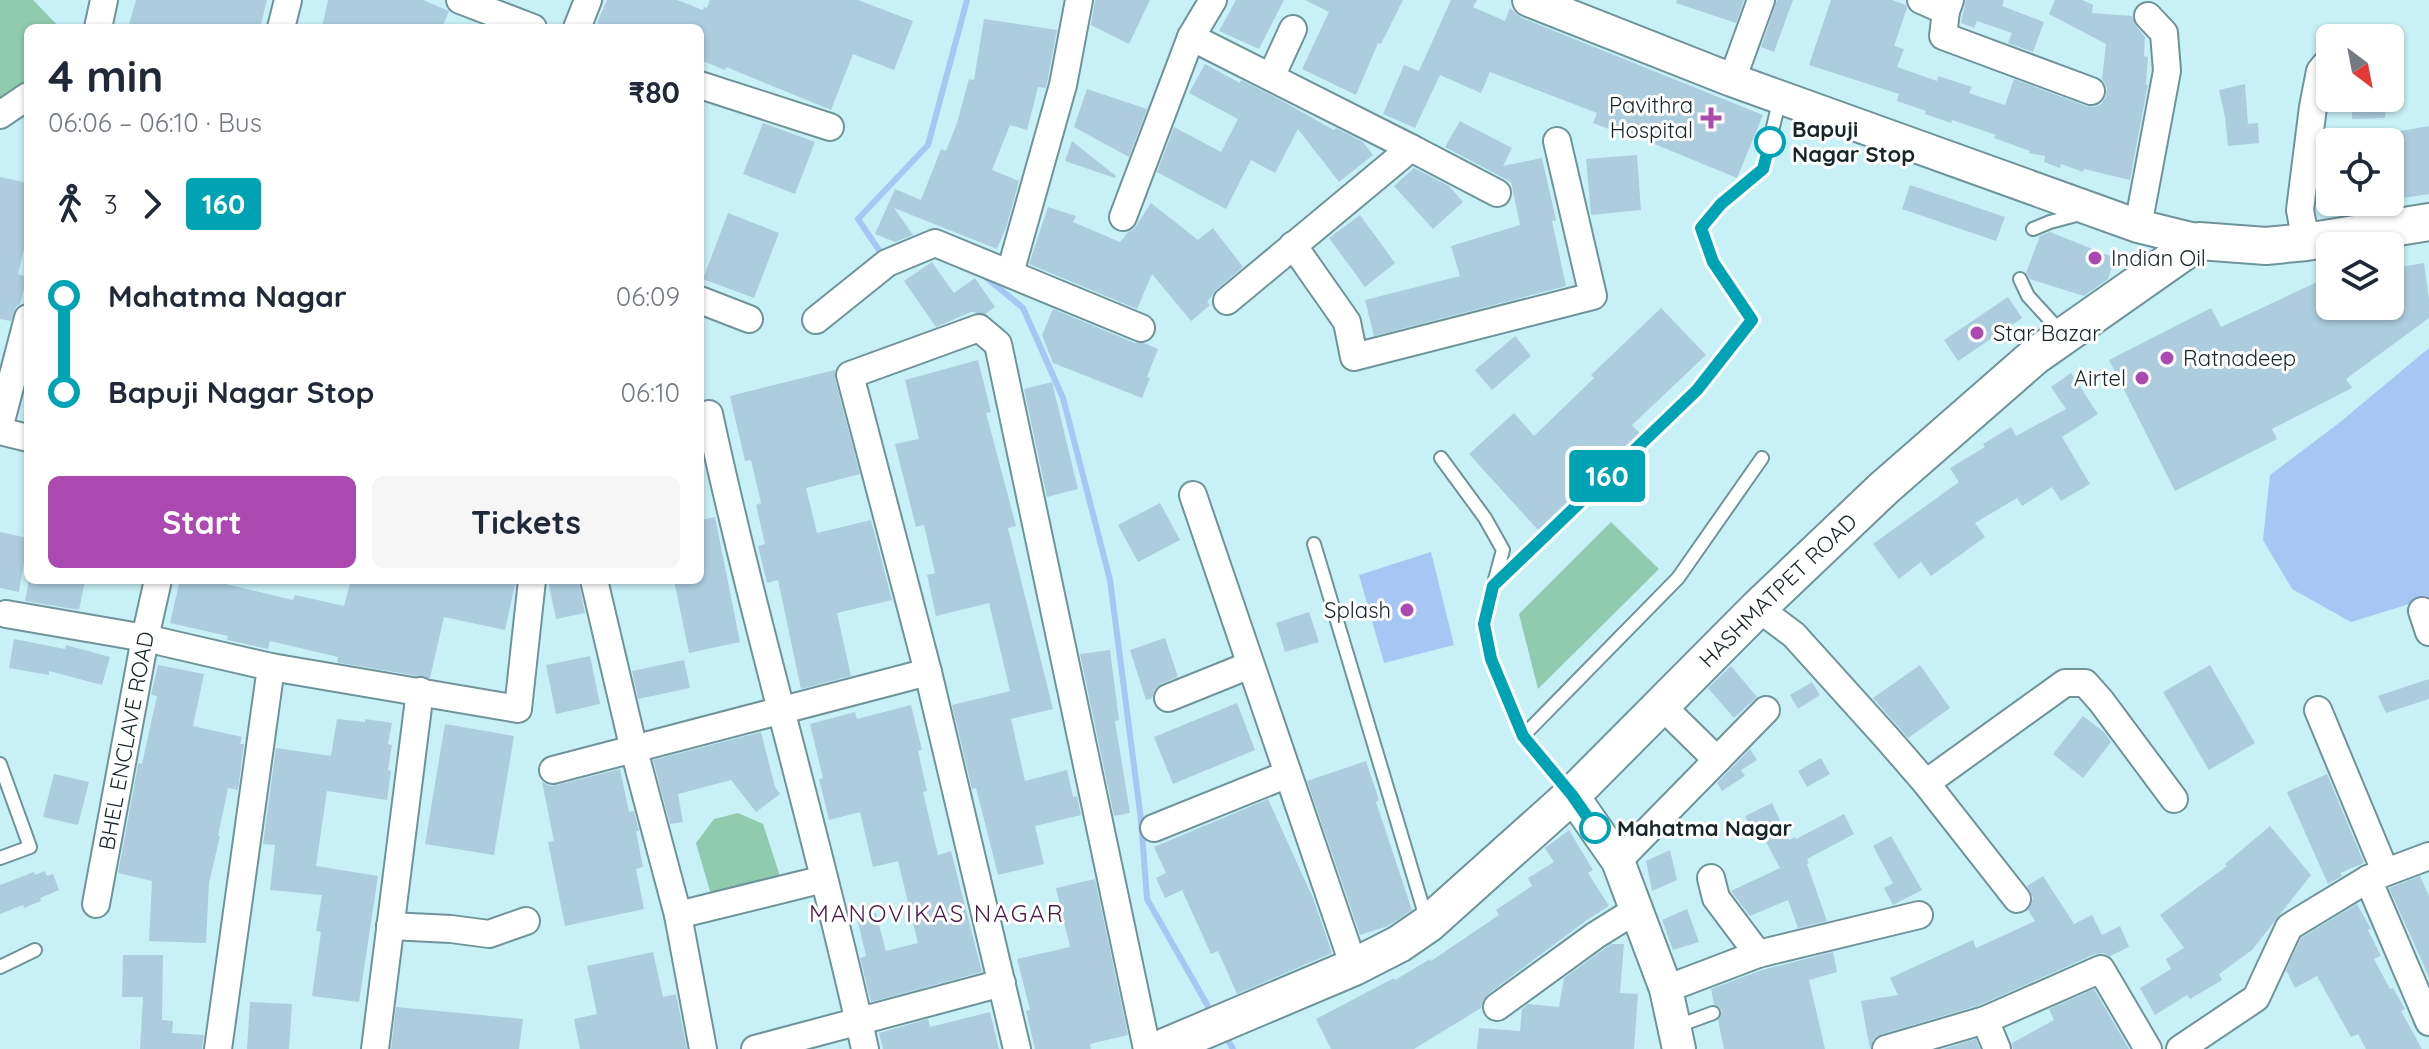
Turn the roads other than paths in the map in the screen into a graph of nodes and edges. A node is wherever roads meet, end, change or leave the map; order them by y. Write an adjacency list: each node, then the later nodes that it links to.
1 (104, 0): 12 (street)
2 (288, 0): 13 (street)
3 (460, 0): 14 (street)
4 (588, 0): 15 (street)
5 (1079, 0): 38 (street)
6 (1213, 0): 17 (street)
7 (1529, 0): 19 (street)
8 (1761, 0): 19 (street)
9 (1921, 0): 10 (street)
10 (1948, 6): 21 (street)
11 (2148, 16): 33 (street)
12 (99, 24)
13 (282, 24)
14 (523, 24)
15 (579, 24)
16 (1293, 29): 18 (street)
17 (1191, 37): 18 (street); 31 (street)
18 (1271, 77): 28 (street)
19 (1732, 80): 23 (street)
20 (704, 86): 26 (street)
21 (2091, 91)
22 (2316, 92): 36 (street)
23 (1780, 98): 30 (street); 57 (lane)
24 (24, 99): 25 (street)
25 (0, 115)
26 (830, 127)
27 (1557, 141): 37 (street)
28 (1411, 148): 29 (street); 37 (street)
29 (1497, 193)
30 (2095, 211): 33 (street); 34 (lane)
31 (1123, 217)
32 (2429, 222): 36 (main road)
33 (2138, 226): 35 (street)
34 (2033, 229)
35 (2199, 241): 36 (main road); 46 (main road, HASHMATPET ROAD)
36 (2306, 242)
37 (1293, 245): 40 (street)
38 (1010, 273): 43 (street); 44 (street)
39 (2020, 279): 46 (lane)
40 (1227, 301)
41 (704, 302): 42 (street)
42 (749, 319)
43 (816, 320)
44 (1141, 328)
45 (24, 334): 48 (street)
46 (2065, 335): 58 (main road, HASHMATPET ROAD)
47 (709, 414): 67 (street)
48 (0, 428): 49 (street)
49 (24, 437)
50 (1441, 458): 57 (lane)
51 (1762, 458): 70 (lane)
52 (1193, 495): 61 (street)
53 (1314, 544): 92 (lane)
54 (157, 584): 60 (street, BHEL ENCLAVE ROAD)
55 (532, 584): 64 (street)
56 (595, 584): 71 (street)
57 (1493, 586): 70 (lane)
58 (1758, 608): 66 (main road, HASHMATPET ROAD); 76 (street)
59 (6, 614): 60 (street)
60 (145, 638): 62 (street); 87 (street, BHEL ENCLAVE ROAD)
61 (1250, 665): 65 (street); 75 (street)
62 (271, 667): 64 (street); 107 (street)
63 (928, 672): 67 (street); 98 (street); 106 (street)
64 (420, 691): 93 (street)
65 (1168, 698)
66 (1661, 705): 72 (street); 77 (main road, HASHMATPET ROAD)
67 (781, 708): 71 (street); 85 (street)
68 (1766, 710): 72 (street)
69 (2318, 710): 83 (street)
70 (1523, 736): 77 (lane)
71 (634, 750): 74 (street); 89 (street)
72 (1717, 760): 82 (street)
73 (0, 764): 81 (lane)
74 (553, 770)
75 (1288, 774): 79 (street); 97 (street)
76 (1926, 783): 78 (street); 86 (street)
77 (1572, 795): 82 (street); 92 (main road, HASHMATPET ROAD)
78 (2174, 799)
79 (1154, 828)
80 (2429, 856): 83 (street)
81 (0, 858)
82 (1618, 861): 88 (street)
83 (2376, 875): 104 (street); 116 (street)
84 (1711, 878): 95 (street)
85 (824, 879): 89 (street); 103 (street)
86 (2017, 899)
87 (96, 904)
88 (1636, 910): 99 (street); 100 (street)
89 (678, 915): 109 (street)
90 (1919, 915): 95 (street)
91 (526, 921): 93 (street)
92 (1428, 924): 97 (main road, HASHMATPET ROAD)
93 (390, 926): 108 (street)
94 (35, 950): 96 (lane)
95 (1758, 954): 99 (street)
96 (0, 967)
97 (1354, 967): 106 (main road, HASHMATPET ROAD)
98 (1002, 983): 103 (street); 112 (street)
99 (1666, 989): 105 (street)
100 (1497, 1007)
101 (1713, 1013): 105 (lane)
102 (1985, 1020): 113 (street); 114 (street); 115 (street)
103 (859, 1021): 110 (street); 111 (street)
104 (2429, 1022)
105 (1678, 1043)
106 (1160, 1048)
107 (218, 1049)
108 (375, 1049)
109 (703, 1049)
110 (755, 1049)
111 (865, 1049)
112 (1017, 1049)
113 (1886, 1049)
114 (1997, 1049)
115 (2148, 1049)
116 (2180, 1049)

